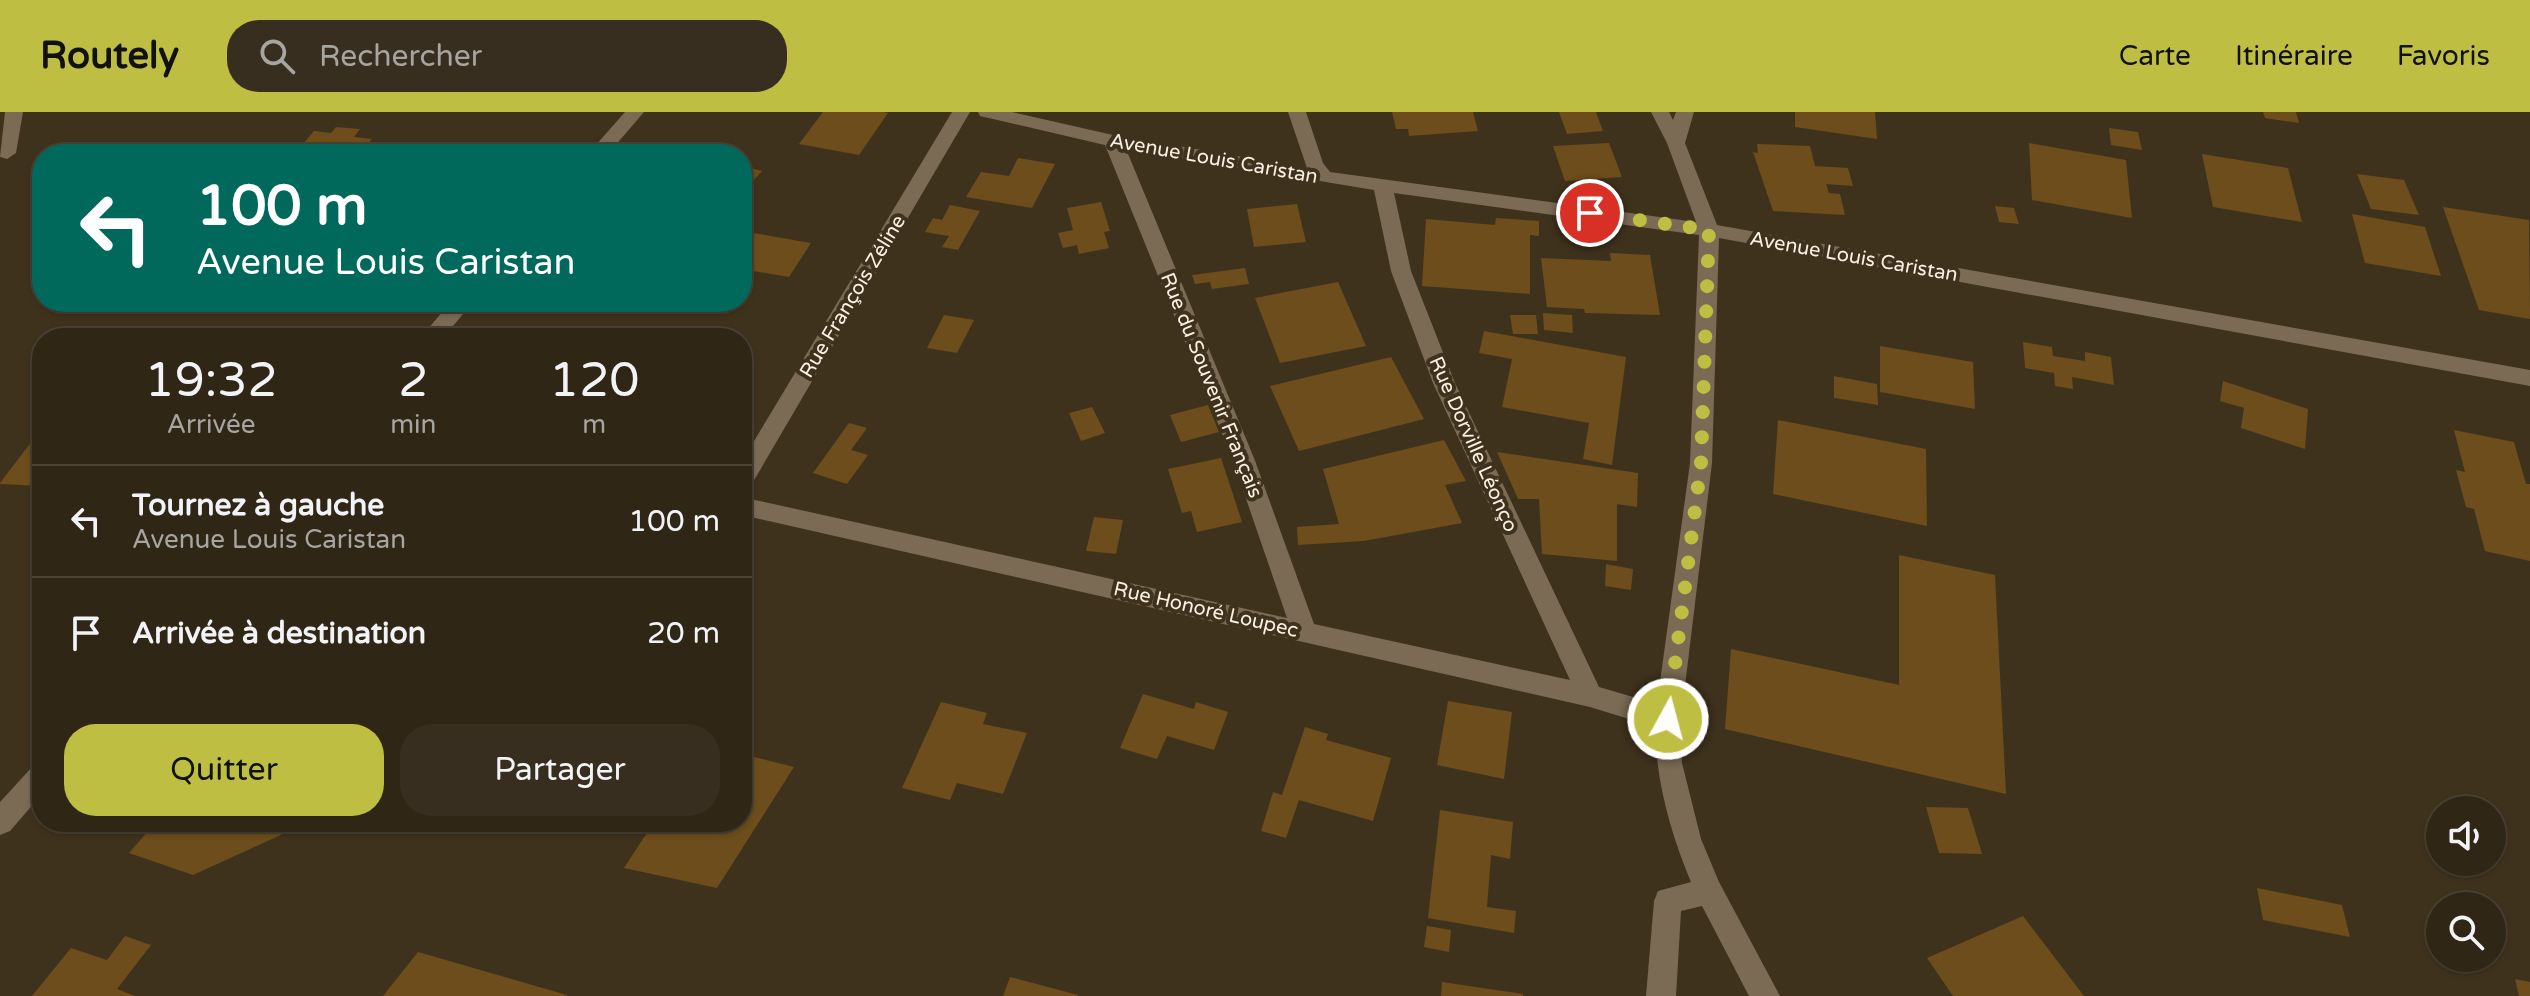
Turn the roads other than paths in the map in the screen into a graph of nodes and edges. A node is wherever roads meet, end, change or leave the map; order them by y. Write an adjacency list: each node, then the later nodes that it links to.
1 (14, 112): 11 (street)
2 (635, 112): 10 (street)
3 (961, 112): 18 (street, Rue François Zéline)
4 (987, 112): 8 (street, Avenue Louis Caristan)
5 (1297, 112): 12 (street)
6 (1660, 112): 9 (street)
7 (1685, 112): 9 (street)
8 (1113, 141): 12 (street, Avenue Louis Caristan); 20 (street, Rue du Souvenir Français)
9 (1676, 143): 14 (street)
10 (606, 144)
11 (7, 153)
12 (1324, 177): 13 (street, Avenue Louis Caristan)
13 (1382, 184): 14 (street, Avenue Louis Caristan); 21 (street, Rue Dorville Léonço)
14 (1709, 230): 17 (street, Avenue Louis Caristan); 22 (street)
15 (454, 312): 16 (street)
16 (440, 328)
17 (2530, 378)
18 (752, 464)
19 (752, 508): 20 (street, Rue Honoré Loupec)
20 (1304, 631): 21 (street, Rue Honoré Loupec)
21 (1590, 696): 22 (street, Rue Honoré Loupec)
22 (1668, 719): 25 (street)
23 (32, 786): 24 (street)
24 (0, 822)
25 (1709, 891): 26 (street); 27 (street)
26 (1661, 996)
27 (1765, 996)

